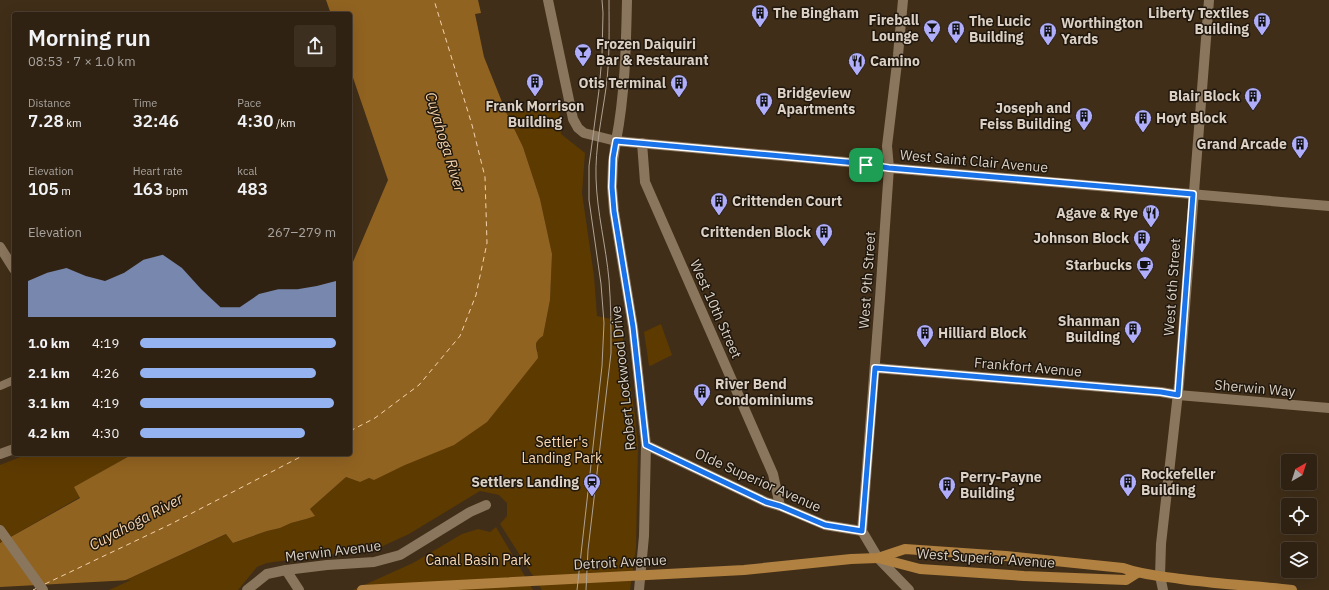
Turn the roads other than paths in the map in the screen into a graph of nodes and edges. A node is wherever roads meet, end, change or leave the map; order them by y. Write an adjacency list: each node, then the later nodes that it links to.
1 (548, 0): 5 (street, West Saint Clair Avenue)
2 (627, 0): 5 (street)
3 (903, 0): 7 (street, West 9th Street)
4 (1209, 0): 8 (street, West 6th Street)
5 (616, 141): 6 (street, West Saint Clair Avenue); 18 (street, Robert Lockwood Drive)
6 (642, 143): 7 (street, West Saint Clair Avenue); 22 (street, West 10th Street)
7 (889, 168): 8 (street, West Saint Clair Avenue); 13 (street, West 9th Street)
8 (1193, 194): 9 (street, West Saint Clair Avenue); 16 (street, West 6th Street)
9 (1329, 206)
10 (0, 247): 11 (street)
11 (3, 259): 12 (street)
12 (12, 267)
13 (875, 368): 16 (street, Frankfort Avenue); 24 (street, West 9th Street)
14 (12, 381): 15 (street)
15 (0, 386)
16 (1178, 395): 17 (street, Sherwin Way); 28 (street, West 6th Street)
17 (1329, 408)
18 (646, 445): 22 (street, Olde Superior Avenue); 34 (street, Robert Lockwood Drive)
19 (12, 450): 20 (street)
20 (0, 454)
21 (486, 505): 26 (street, Merwin Avenue)
22 (780, 506): 24 (street, Olde Superior Avenue)
23 (0, 530): 30 (street)
24 (862, 531): 25 (street)
25 (878, 558): 27 (main road, West Superior Avenue); 27 (main road, West Superior Avenue); 33 (main road, Detroit Avenue); 35 (street)
26 (286, 570): 31 (street, Merwin Avenue); 32 (street)
27 (1137, 573): 28 (main road, West Superior Avenue)
28 (1160, 576): 29 (main road, West Superior Avenue); 36 (street, West 6th Street)
29 (1242, 588): 37 (main road, West Superior Avenue)
30 (43, 590)
31 (247, 590)
32 (299, 590)
33 (362, 590)
34 (639, 590)
35 (909, 590)
36 (1163, 590)
37 (1292, 590)

